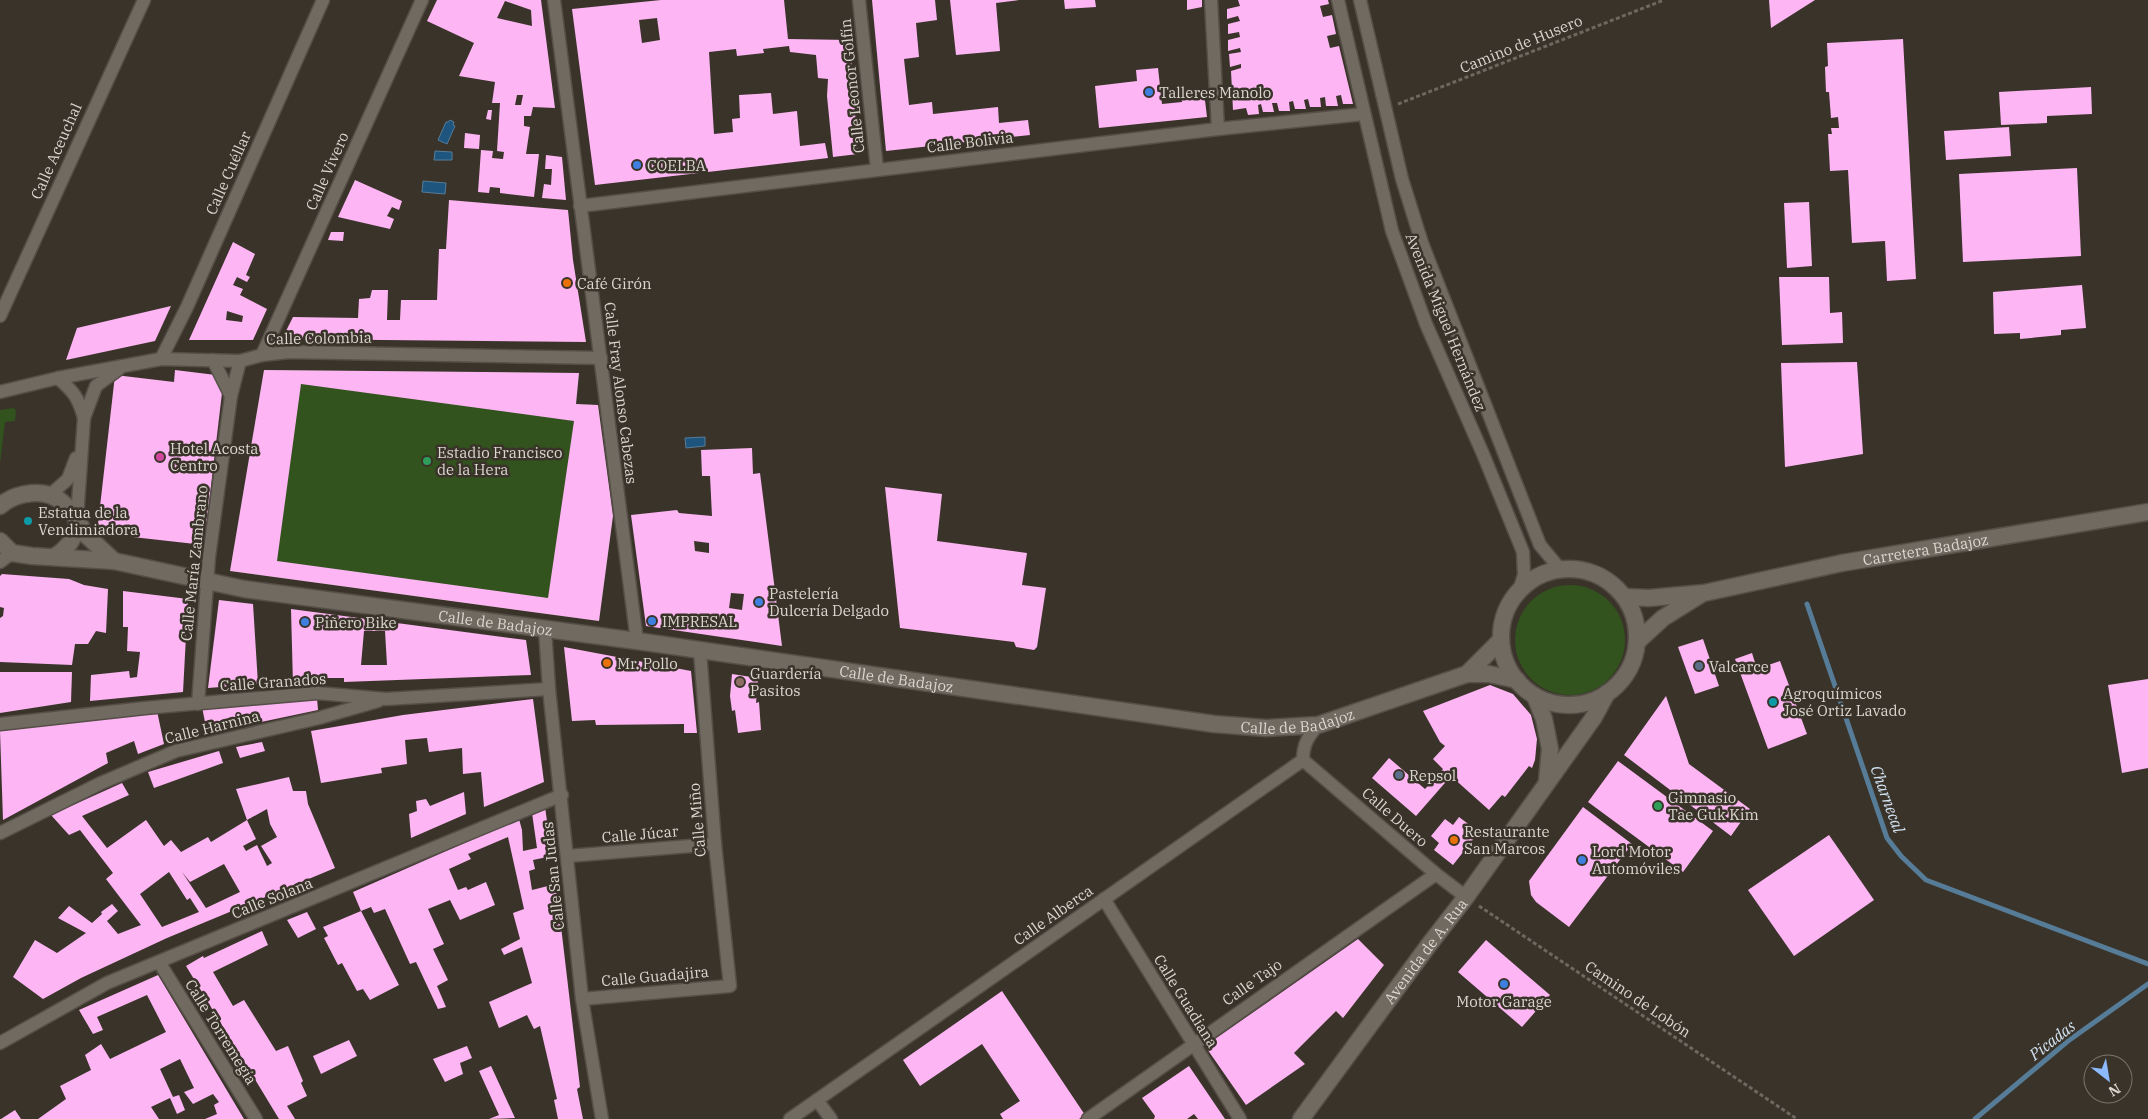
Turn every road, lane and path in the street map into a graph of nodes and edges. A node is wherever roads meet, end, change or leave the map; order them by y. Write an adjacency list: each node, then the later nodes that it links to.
1 (144, 0): 16 (street, Calle Aceuchal)
2 (323, 0): 19 (street, Calle Cuéllar)
3 (422, 0): 17 (street, Calle Vivero)
4 (554, 0): 5 (street); 15 (street, Calle Fray Alonso Cabezas)
5 (557, 0)
6 (859, 0): 14 (street, Calle Leonor Golfín)
7 (1211, 0): 13 (street)
8 (1338, 0): 12 (street, Avenida Miguel Hernández)
9 (1360, 0): 11 (street, Avenida Miguel Hernández)
10 (1664, 0): 11 (path, Camino de Husero)
11 (1386, 109): 36 (street, Avenida Miguel Hernández)
12 (1364, 114): 13 (street, Calle Bolivia); 38 (street, Avenida Miguel Hernández)
13 (1218, 129): 14 (street, Calle Bolivia)
14 (878, 170): 15 (street, Calle Bolivia)
15 (580, 206): 18 (street, Calle Fray Alonso Cabezas)
16 (0, 316)
17 (262, 355): 18 (street, Calle Colombia); 21 (street, Calle Colombia)
18 (601, 358): 44 (street, Calle Fray Alonso Cabezas)
19 (162, 359): 20 (street, Calle Colombia); 22 (street, Calle Colombia)
20 (213, 360): 21 (street, Calle Colombia); 25 (street)
21 (240, 361): 25 (street, Calle María Zambrano)
22 (120, 368): 23 (street, Calle Colombia); 26 (street)
23 (58, 378): 24 (street, Calle Colombia); 26 (street)
24 (0, 392)
25 (232, 396): 37 (street, Calle María Zambrano)
26 (84, 418): 27 (street)
27 (80, 449): 28 (street); 31 (street)
28 (50, 495): 29 (street); 31 (street)
29 (0, 506)
30 (2148, 512): 39 (street, Carretera Badajoz)
31 (77, 518): 33 (street); 35 (street)
32 (0, 541): 34 (street, Calle de Badajoz)
33 (54, 557): 34 (street, Calle de Badajoz); 35 (street, Calle de Badajoz)
34 (6, 558)
35 (114, 562): 37 (street, Calle de Badajoz)
36 (1560, 569): 38 (street); 40 (street)
37 (206, 582): 41 (street, Calle de Badajoz); 52 (street, Calle María Zambrano)
38 (1519, 592): 42 (street)
39 (1704, 593): 40 (street, Carretera Badajoz); 43 (street, Carretera Badajoz)
40 (1625, 597): 43 (street)
41 (545, 630): 44 (street, Calle de Badajoz); 48 (street, Calle San Judas)
42 (1501, 640): 46 (street, Calle de Badajoz); 47 (street)
43 (1639, 640): 49 (street)
44 (637, 642): 45 (street, Calle de Badajoz)
45 (700, 652): 54 (street, Calle de Badajoz); 59 (street, Calle Miño)
46 (1467, 674): 47 (street, Calle de Badajoz); 54 (street, Calle de Badajoz)
47 (1517, 680): 50 (street)
48 (549, 689): 51 (street, Calle Granados); 57 (street, Calle San Judas)
49 (1607, 693): 50 (street); 56 (street, Avenida de A. Rua)
50 (1535, 696): 56 (street, Avenida de A. Rua)
51 (386, 699): 52 (street, Calle Granados); 58 (street, Calle Harnina)
52 (198, 704): 53 (street, Calle Granados)
53 (0, 724)
54 (1318, 725): 55 (street)
55 (1303, 760): 61 (street, Calle Duero); 63 (street, Calle Alberca)
56 (1547, 781): 62 (street, Avenida de A. Rua)
57 (562, 795): 60 (street, Calle San Judas); 64 (street, Calle Solana)
58 (0, 833)
59 (714, 844): 60 (street, Calle Júcar); 65 (street, Calle Miño)
60 (568, 856): 66 (street, Calle San Judas)
61 (1436, 874): 62 (street, Calle Duero); 68 (street, Calle Tajo)
62 (1466, 897): 76 (street, Avenida de A. Rua); 77 (path, Camino de Lobón)
63 (1104, 899): 68 (street, Calle Guadiana); 69 (street, Calle Alberca)
64 (159, 962): 67 (street, Calle Solana); 70 (street, Calle Torremegía)
65 (730, 986): 66 (street, Calle Guadajira)
66 (582, 999): 71 (street, Calle San Judas)
67 (0, 1043)
68 (1193, 1044): 74 (street, Calle Tajo); 75 (street, Calle Guadiana)
69 (818, 1100): 72 (street, Calle Alberca); 73 (street)
70 (256, 1119)
71 (602, 1119)
72 (790, 1119)
73 (831, 1119)
74 (1088, 1119)
75 (1240, 1119)
76 (1301, 1119)
77 (1797, 1119)

